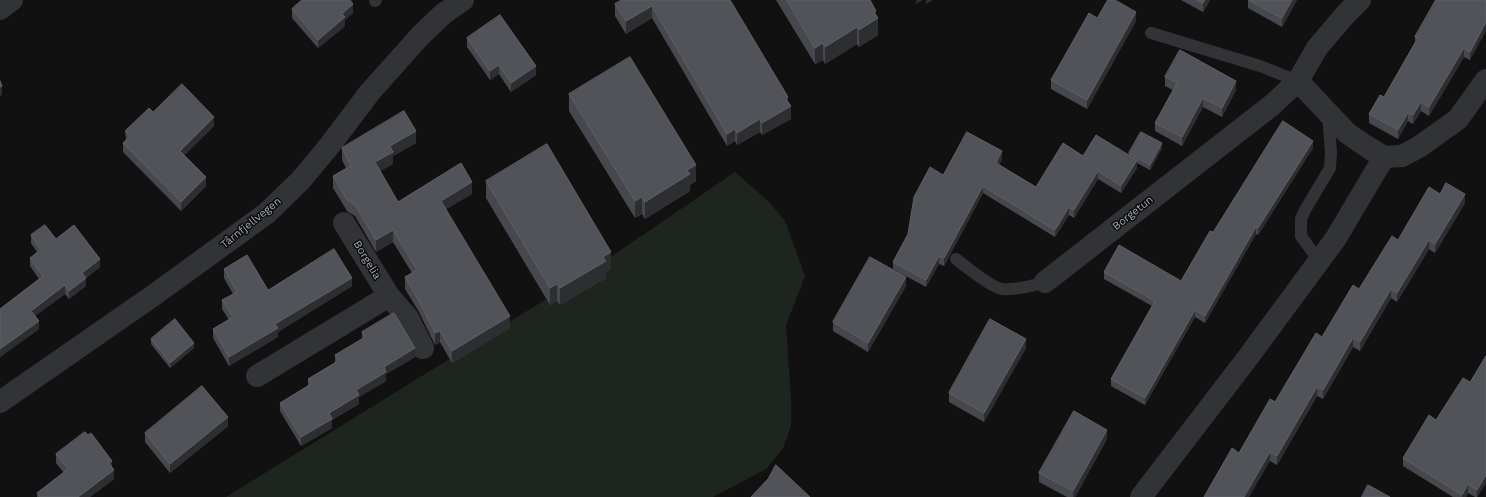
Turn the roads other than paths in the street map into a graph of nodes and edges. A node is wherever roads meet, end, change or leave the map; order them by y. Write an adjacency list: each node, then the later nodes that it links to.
1 (12, 0): 4 (street)
2 (463, 0): 17 (street, Tårnfjellvegen)
3 (1360, 0): 7 (street, Borgetun)
4 (0, 9)
5 (1151, 33): 7 (lane)
6 (1486, 80): 9 (street)
7 (1298, 81): 8 (street); 13 (street, Borgetun)
8 (1328, 113): 9 (street); 12 (lane)
9 (1384, 157): 12 (street)
10 (344, 223): 14 (street, Borgelia)
11 (956, 259): 13 (lane, Borgetun)
12 (1318, 261): 18 (street)
13 (1045, 282)
14 (389, 296): 15 (street, Borgelia); 16 (street)
15 (423, 348)
16 (258, 376)
17 (0, 402)
18 (1141, 497)

